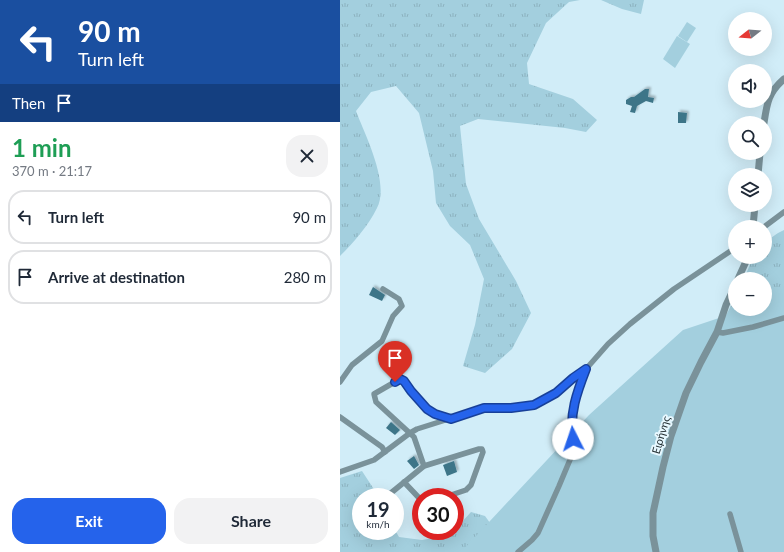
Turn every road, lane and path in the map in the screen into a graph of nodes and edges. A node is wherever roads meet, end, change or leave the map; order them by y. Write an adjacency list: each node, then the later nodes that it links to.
1 (784, 79): 2 (street)
2 (765, 116)
3 (784, 212): 4 (street)
4 (772, 221)
5 (728, 253): 10 (street)
6 (383, 289): 11 (street)
7 (728, 301): 9 (street, Ειρήνης)
8 (784, 318): 9 (street)
9 (717, 332): 24 (street, Ειρήνης)
10 (586, 369): 13 (street); 23 (street)
11 (340, 382)
12 (340, 418): 15 (street)
13 (451, 419): 14 (street); 14 (street)
14 (410, 433): 15 (street); 16 (street)
15 (385, 452): 17 (street)
16 (424, 466): 18 (street); 21 (street)
17 (340, 472)
18 (404, 482): 19 (street); 20 (street)
19 (397, 488)
20 (412, 490)
21 (464, 491)
22 (730, 514): 25 (street)
23 (518, 552)
24 (656, 552)
25 (741, 552)

